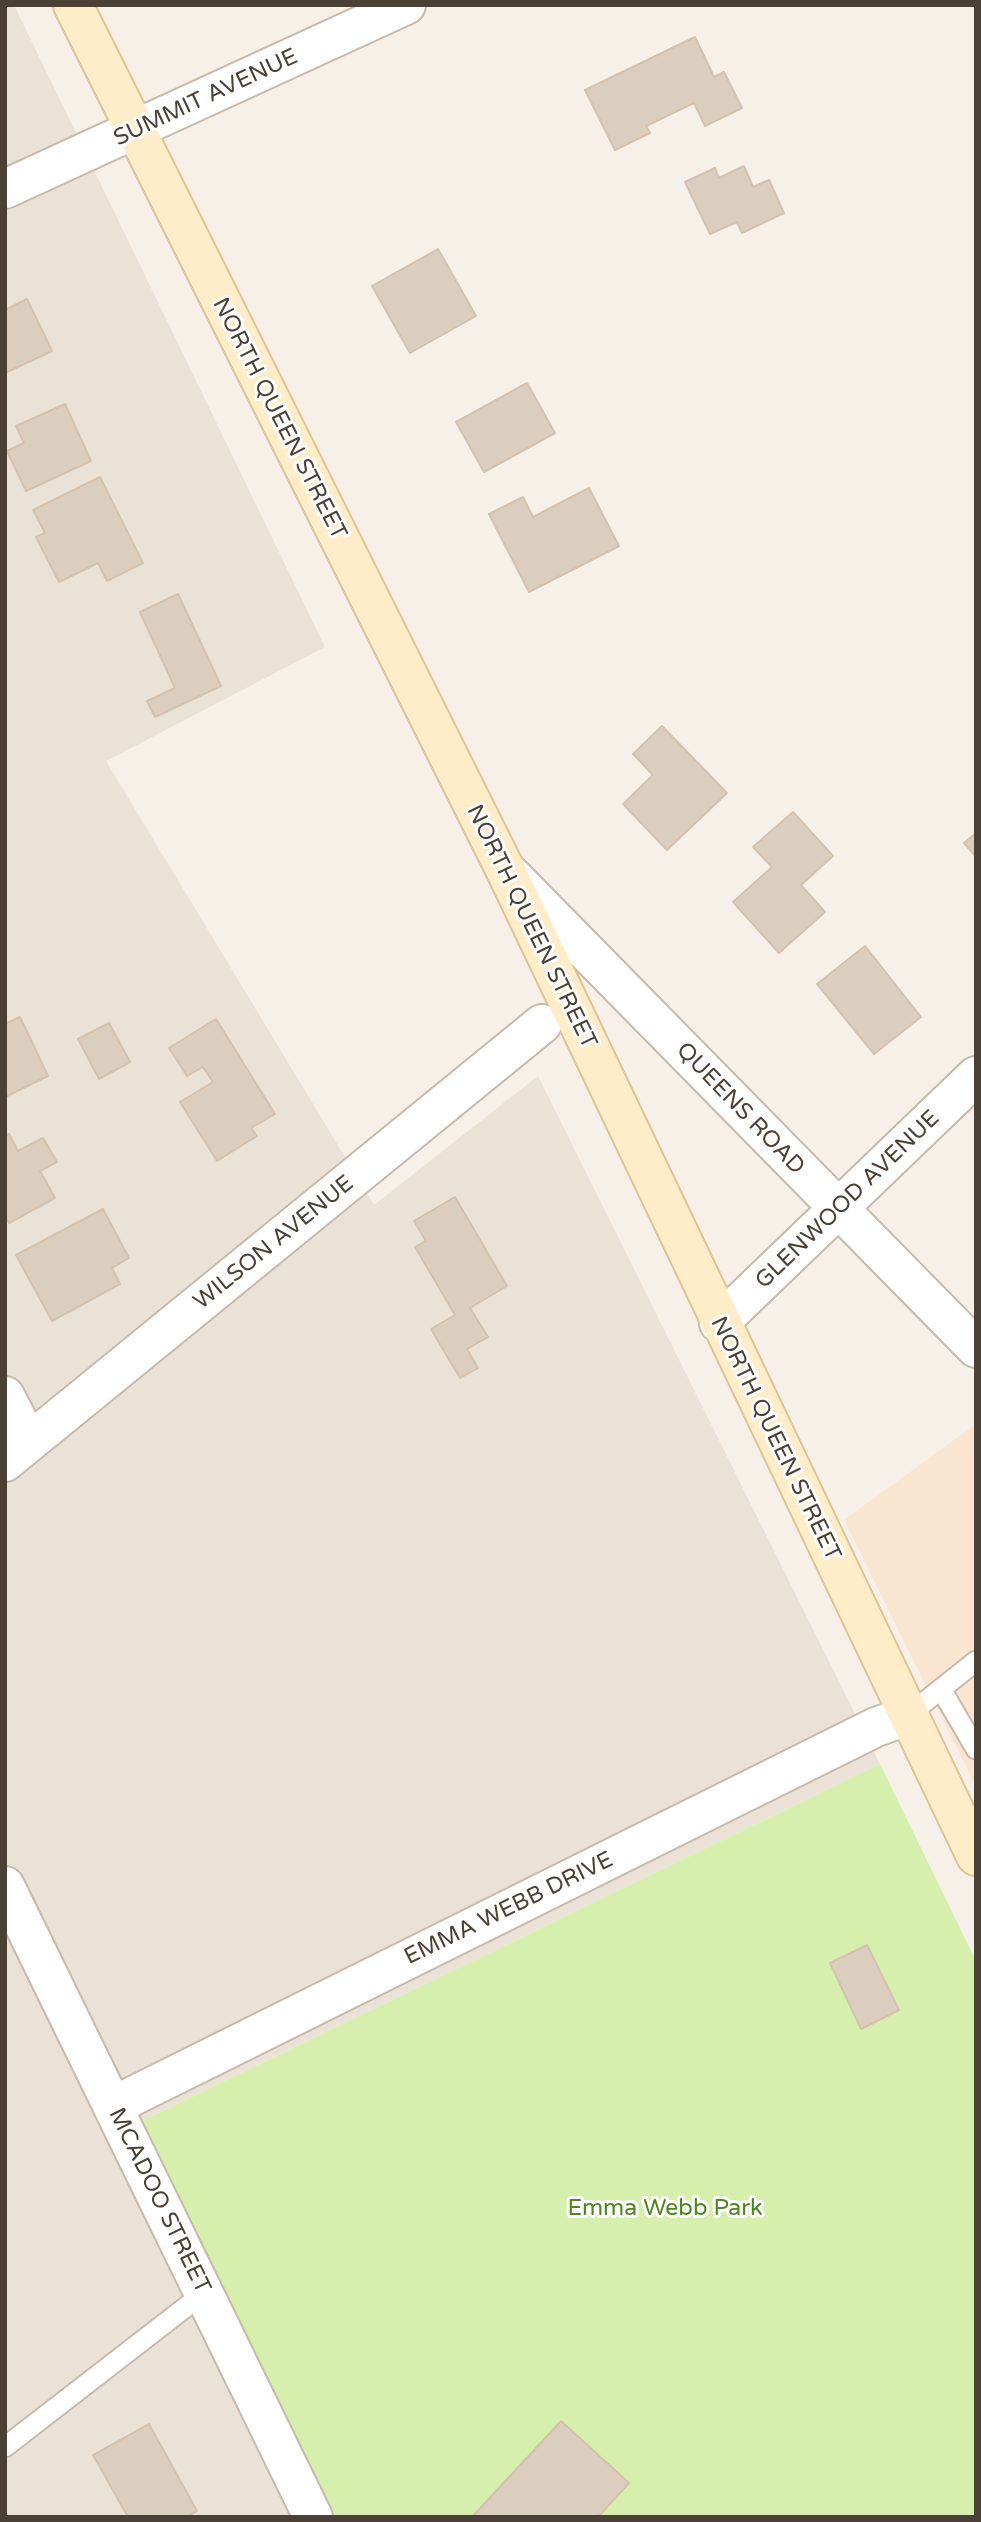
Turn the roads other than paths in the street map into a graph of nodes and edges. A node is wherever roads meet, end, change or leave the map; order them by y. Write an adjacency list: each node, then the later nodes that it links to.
1 (73, 5): 3 (main road, NORTH QUEEN STREET)
2 (406, 5): 3 (street, SUMMIT AVENUE)
3 (135, 131): 4 (street, SUMMIT AVENUE); 5 (main road, NORTH QUEEN STREET)
4 (5, 189)
5 (505, 869): 8 (street, QUEENS ROAD); 9 (main road, NORTH QUEEN STREET)
6 (542, 1024): 12 (street, WILSON AVENUE)
7 (976, 1076): 8 (street, GLENWOOD AVENUE)
8 (839, 1211): 9 (street, GLENWOOD AVENUE); 10 (street, QUEENS ROAD)
9 (719, 1323): 15 (main road, NORTH QUEEN STREET)
10 (976, 1348)
11 (5, 1396): 12 (street)
12 (17, 1452)
13 (976, 1661): 14 (lane)
14 (941, 1689): 15 (lane); 16 (lane)
15 (907, 1716): 17 (main road, NORTH QUEEN STREET); 19 (street, EMMA WEBB DRIVE)
16 (976, 1749)
17 (976, 1856)
18 (5, 1886): 19 (street, MCADOO STREET)
19 (113, 2106): 20 (street, MCADOO STREET)
20 (204, 2293): 21 (lane); 22 (street, MCADOO STREET)
21 (5, 2447)
22 (313, 2517)

